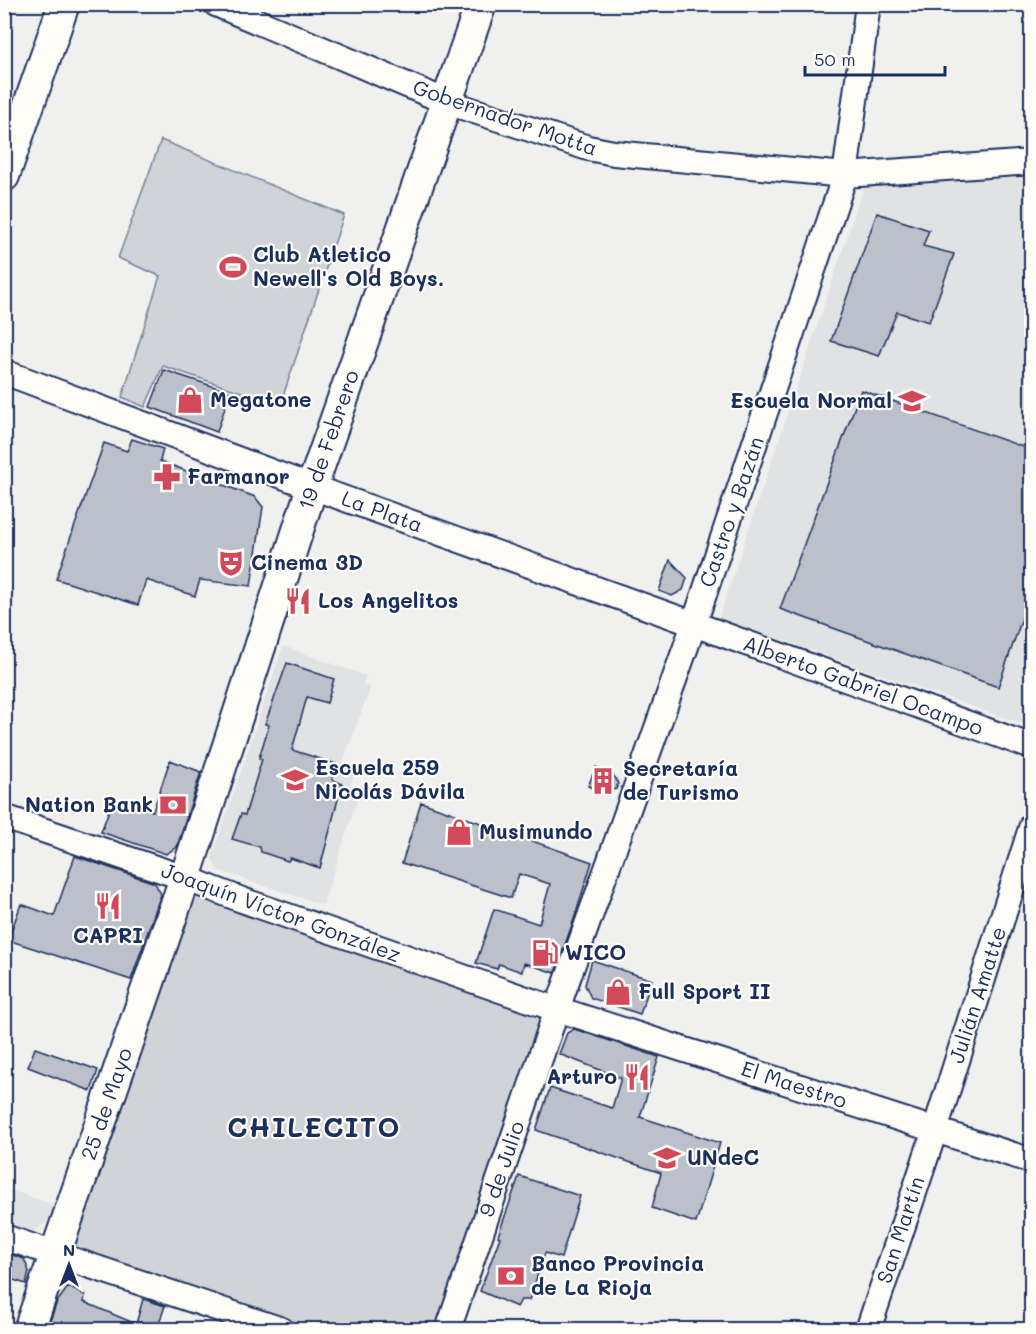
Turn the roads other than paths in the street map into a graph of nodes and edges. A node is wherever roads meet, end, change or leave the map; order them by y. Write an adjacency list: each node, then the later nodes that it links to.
1 (64, 4): 8 (main road)
2 (216, 4): 5 (street, Gobernador Motta)
3 (481, 4): 5 (main road, 19 de Febrero)
4 (868, 4): 7 (street, Castro y Bazán)
5 (447, 102): 7 (street, Gobernador Motta); 10 (main road, 19 de Febrero)
6 (1032, 162): 7 (street, Gobernador Motta)
7 (845, 175): 11 (street, Castro y Bazán)
8 (4, 176)
9 (4, 372): 10 (street, La Plata)
10 (312, 487): 11 (street, La Plata); 15 (main road, 19 de Febrero)
11 (694, 624): 12 (street, Alberto Gabriel Ocampo); 16 (street, Castro y Bazán)
12 (1032, 747)
13 (4, 817): 15 (street, Joaquín Víctor González)
14 (1032, 825): 17 (street, Julián Amatte)
15 (185, 878): 16 (street, Joaquín Víctor González); 20 (main road, 25 de Mayo)
16 (557, 1009): 17 (street, El Maestro); 23 (street, 9 de Julio)
17 (934, 1130): 18 (street, El Maestro); 24 (street, San Martín)
18 (1032, 1161)
19 (4, 1237): 20 (street)
20 (55, 1254): 21 (main road, 25 de Mayo); 22 (street)
21 (29, 1329)
22 (282, 1329)
23 (448, 1329)
24 (868, 1329)

